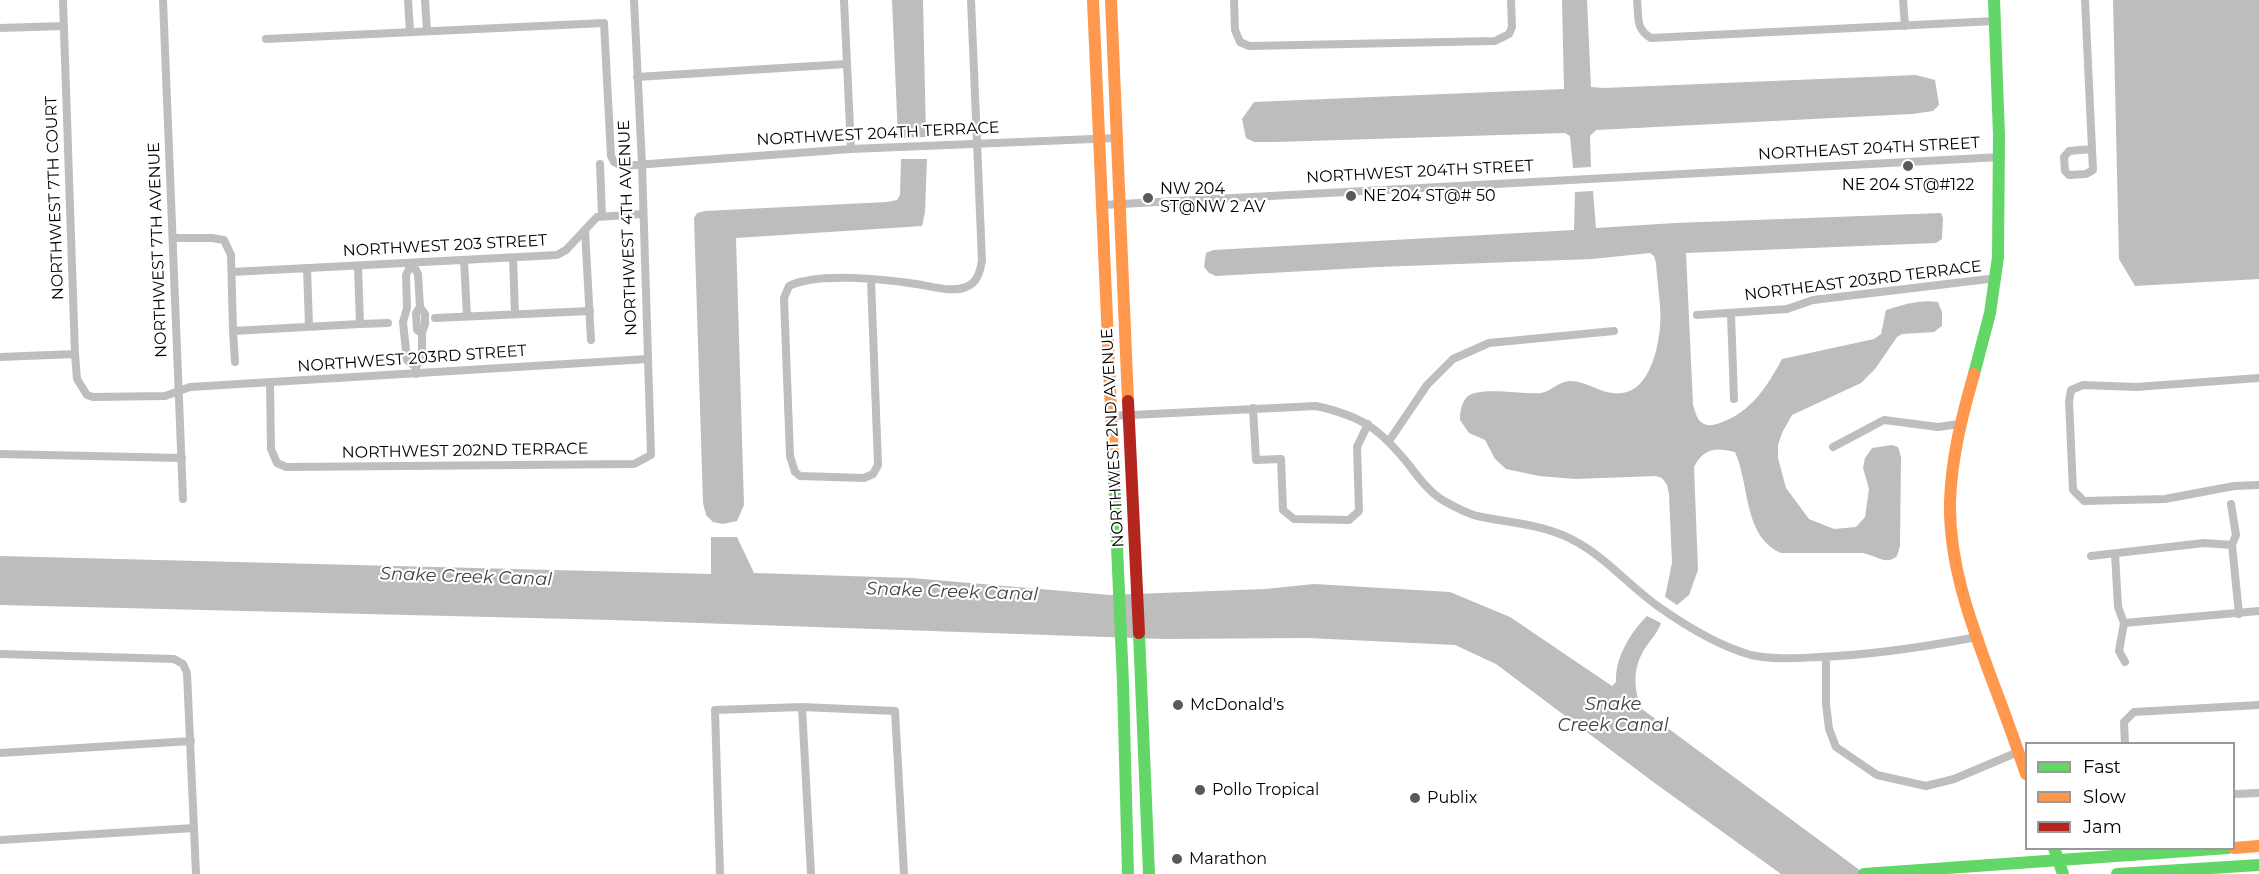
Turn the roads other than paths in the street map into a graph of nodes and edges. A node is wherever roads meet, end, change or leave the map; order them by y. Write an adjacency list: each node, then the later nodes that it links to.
1 (163, 0): 39 (street, NORTHWEST 7TH AVENUE)
2 (408, 0): 20 (street)
3 (425, 0): 21 (street)
4 (634, 0): 24 (street, NORTHWEST 4TH AVENUE)
5 (844, 0): 23 (street)
6 (971, 0): 27 (street)
7 (1093, 0): 26 (main road, NORTHWEST 2ND AVENUE)
8 (1111, 0): 25 (main road, NORTHWEST 2ND AVENUE)
9 (1234, 0): 10 (street)
10 (1511, 0)
11 (1638, 0): 18 (street)
12 (1904, 0): 18 (street)
13 (1994, 0): 16 (main road)
14 (2085, 0): 29 (street)
15 (63, 1): 17 (street, NORTHWEST 7TH COURT)
16 (1995, 21): 18 (street); 30 (main road)
17 (64, 26): 19 (street); 62 (street, NORTHWEST 7TH COURT)
18 (1905, 26)
19 (0, 28)
20 (410, 32): 21 (street); 22 (street)
21 (427, 32): 32 (street, NORTHWEST 204TH TERRACE)
22 (266, 39)
23 (846, 64): 24 (street); 28 (street)
24 (637, 77): 32 (street, NORTHWEST 4TH AVENUE)
25 (1117, 138): 26 (street, NORTHWEST 204TH TERRACE); 34 (main road, NORTHWEST 2ND AVENUE)
26 (1100, 139): 27 (street, NORTHWEST 204TH TERRACE); 35 (main road, NORTHWEST 2ND AVENUE)
27 (977, 144): 28 (street, NORTHWEST 204TH TERRACE); 47 (street)
28 (851, 149): 32 (street, NORTHWEST 204TH TERRACE)
29 (2092, 149)
30 (2001, 157): 33 (street, NORTHEAST 204TH STREET); 46 (main road)
31 (600, 164): 37 (street)
32 (642, 164): 36 (street, NORTHWEST 4TH AVENUE)
33 (1740, 170): 34 (street, NORTHWEST 204TH STREET)
34 (1120, 204): 35 (street, NORTHWEST 204TH STREET); 73 (main road, NORTHWEST 2ND AVENUE)
35 (1102, 205): 74 (main road, NORTHWEST 2ND AVENUE)
36 (644, 214): 37 (street); 64 (street, NORTHWEST 4TH AVENUE)
37 (602, 216): 38 (street, NORTHWEST 203 STREET)
38 (585, 230): 40 (street, NORTHWEST 203 STREET); 50 (street)
39 (173, 238): 45 (street); 69 (street, NORTHWEST 7TH AVENUE)
40 (513, 258): 41 (street, NORTHWEST 203 STREET); 52 (street)
41 (464, 260): 42 (street, NORTHWEST 203 STREET); 54 (street)
42 (412, 263): 43 (street, NORTHWEST 203 STREET); 48 (street); 49 (street)
43 (358, 266): 44 (street, NORTHWEST 203 STREET); 57 (street)
44 (307, 268): 45 (street, NORTHWEST 203 STREET); 58 (street)
45 (232, 272): 59 (street)
46 (1997, 278): 51 (street, NORTHEAST 203RD TERRACE); 76 (main road)
47 (871, 279): 47 (street)
48 (420, 307): 49 (street); 66 (street)
49 (408, 308): 66 (street)
50 (590, 311): 52 (street); 61 (street)
51 (1731, 313): 53 (street, NORTHEAST 203RD TERRACE); 71 (street)
52 (515, 314): 54 (street)
53 (1696, 315)
54 (467, 316): 55 (street)
55 (435, 318)
56 (388, 323): 57 (street)
57 (360, 324): 58 (street)
58 (309, 327): 59 (street)
59 (233, 331): 65 (street)
60 (1614, 331): 77 (street)
61 (591, 340)
62 (75, 354): 63 (street); 70 (street, NORTHWEST 7TH COURT)
63 (0, 357)
64 (648, 358): 66 (street, NORTHWEST 203RD STREET); 80 (street, NORTHWEST 4TH AVENUE)
65 (235, 362)
66 (416, 371): 68 (street, NORTHWEST 203RD STREET)
67 (2259, 378): 82 (street)
68 (270, 383): 69 (street, NORTHWEST 203RD STREET); 80 (street, NORTHWEST 202ND TERRACE)
69 (179, 390): 70 (street, NORTHWEST 203RD STREET); 81 (street, NORTHWEST 7TH AVENUE)
70 (83, 392)
71 (1734, 399)
72 (1253, 408): 73 (street); 75 (street); 75 (street)
73 (1129, 415): 74 (street); 86 (main road, NORTHWEST 2ND AVENUE)
74 (1112, 416): 85 (main road, NORTHWEST 2ND AVENUE)
75 (1368, 424): 77 (street)
76 (1960, 424): 78 (street); 93 (main road)
77 (1389, 441): 95 (street)
78 (1833, 447)
79 (0, 454): 81 (street)
80 (651, 455)
81 (182, 458): 83 (street, NORTHWEST 7TH AVENUE)
82 (2259, 485)
83 (183, 499)
84 (2231, 504): 87 (street)
85 (1116, 521): 86 (street); 103 (main road, NORTHWEST 2ND AVENUE)
86 (1134, 521): 104 (main road, NORTHWEST 2ND AVENUE)
87 (2232, 545): 88 (street); 91 (street)
88 (2115, 555): 89 (street); 92 (street)
89 (2091, 556)
90 (2259, 611): 91 (street)
91 (2239, 614): 92 (street)
92 (2124, 623): 96 (street)
93 (1977, 637): 95 (street); 101 (main road)
94 (0, 654): 99 (street)
95 (1827, 657): 101 (street)
96 (2125, 662)
97 (2259, 705): 100 (street)
98 (802, 707): 116 (street); 117 (street); 118 (street)
99 (191, 741): 102 (street); 108 (street)
100 (2125, 742)
101 (2018, 752): 105 (main road)
102 (0, 753)
103 (1125, 753): 104 (street); 119 (main road, NORTHWEST 2ND AVENUE)
104 (1144, 753): 120 (main road, NORTHWEST 2ND AVENUE)
105 (2025, 771)
106 (2259, 792): 107 (street)
107 (2235, 794)
108 (194, 828): 109 (street); 115 (street)
109 (0, 840)
110 (2259, 846): 111 (main road)
111 (2235, 848)
112 (2194, 850): 113 (main road)
113 (2056, 854): 121 (main road); 122 (main road)
114 (2259, 865): 123 (main road)
115 (196, 874)
116 (720, 874)
117 (811, 874)
118 (904, 874)
119 (1128, 874)
120 (1149, 874)
121 (1869, 874)
122 (2062, 874)
123 (2117, 874)

